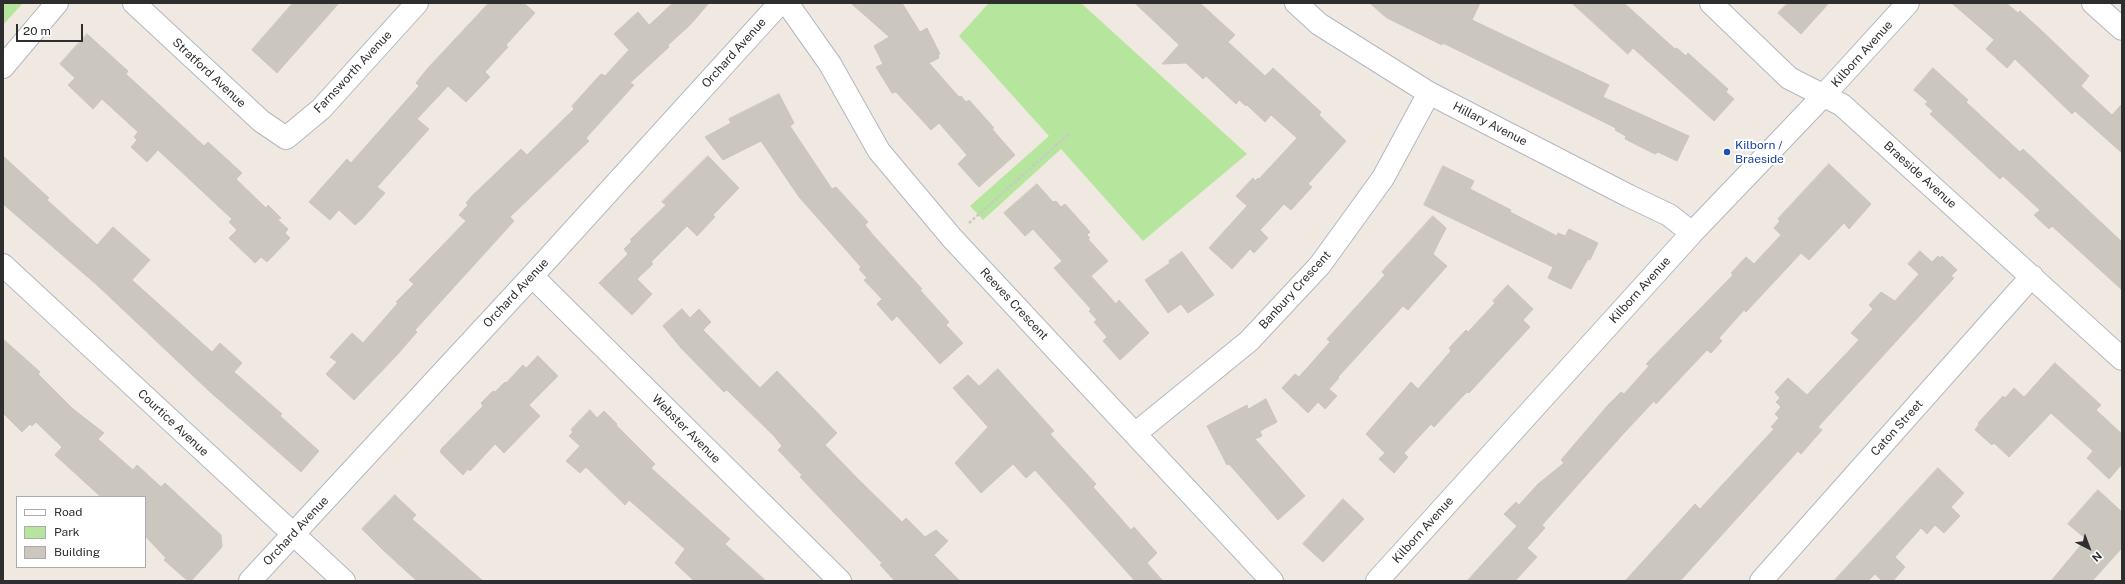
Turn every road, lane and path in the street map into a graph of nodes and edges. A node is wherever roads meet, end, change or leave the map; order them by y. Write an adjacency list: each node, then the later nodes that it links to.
1 (57, 3): 11 (street)
2 (134, 3): 15 (street, Stratford Avenue)
3 (416, 3): 15 (street, Farnsworth Avenue)
4 (780, 3): 19 (street, Orchard Avenue)
5 (787, 3): 17 (street, Reeves Crescent)
6 (1296, 3): 12 (street, Hillary Avenue)
7 (1711, 3): 13 (street, Braeside Avenue)
8 (1908, 3): 13 (street, Kilborn Avenue)
9 (2093, 3): 10 (street)
10 (2122, 29)
11 (3, 67)
12 (1429, 93): 16 (street, Hillary Avenue); 22 (street, Banbury Crescent)
13 (1824, 95): 16 (street, Kilborn Avenue); 20 (street, Braeside Avenue)
14 (1070, 133): 17 (path)
15 (286, 138)
16 (1692, 233): 28 (street, Kilborn Avenue)
17 (952, 238): 22 (street, Reeves Crescent)
18 (3, 265): 23 (street, Courtice Avenue)
19 (532, 276): 23 (street, Orchard Avenue); 26 (street, Webster Avenue)
20 (2032, 276): 21 (street, Braeside Avenue); 29 (street, Caton Street)
21 (2122, 359)
22 (1136, 433): 27 (street, Reeves Crescent)
23 (293, 535): 24 (street, Orchard Avenue); 25 (street, Courtice Avenue)
24 (250, 581)
25 (344, 581)
26 (840, 581)
27 (1272, 581)
28 (1377, 581)
29 (1761, 581)

